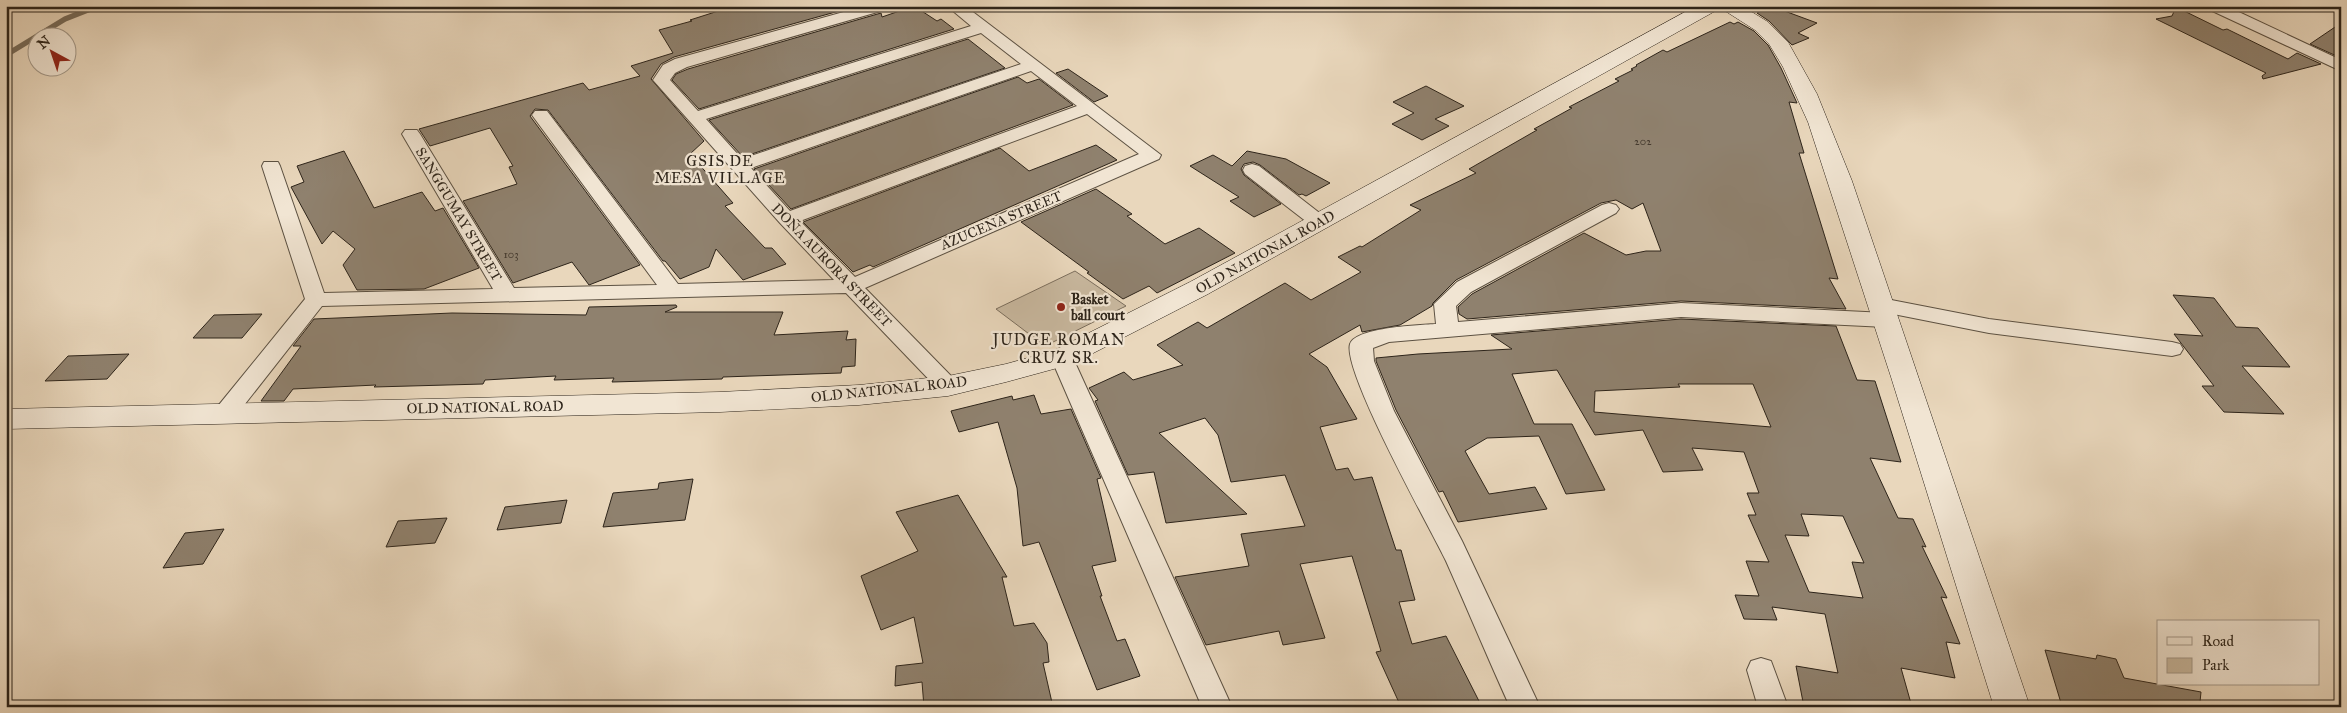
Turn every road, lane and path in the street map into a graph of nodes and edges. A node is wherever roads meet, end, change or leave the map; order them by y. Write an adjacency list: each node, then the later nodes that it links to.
1 (883, 6): 11 (street, DOÑA AURORA STREET)
2 (955, 6): 6 (street)
3 (1710, 6): 18 (main road, OLD NATIONAL ROAD)
4 (1728, 6): 23 (main road)
5 (2213, 6): 8 (street)
6 (984, 27): 7 (street); 11 (street)
7 (1033, 65): 9 (street); 14 (street)
8 (2341, 66)
9 (1088, 108): 17 (street); 19 (street, AZUCENA STREET)
10 (541, 115): 20 (street)
11 (696, 117): 14 (street, DOÑA AURORA STREET)
12 (411, 134): 21 (street, SANGGUMAY STREET)
13 (271, 166): 22 (street)
14 (739, 166): 17 (street, DOÑA AURORA STREET)
15 (1252, 170): 18 (street)
16 (1609, 209): 24 (street)
17 (787, 219): 19 (street, DOÑA AURORA STREET)
18 (1320, 222): 26 (main road, OLD NATIONAL ROAD)
19 (851, 286): 20 (street); 27 (street, DOÑA AURORA STREET)
20 (672, 290): 21 (street)
21 (507, 294): 22 (street)
22 (316, 300): 28 (street)
23 (1884, 312): 24 (street); 25 (street); 34 (main road)
24 (1448, 330): 32 (street)
25 (2172, 349)
26 (1062, 358): 27 (main road, OLD NATIONAL ROAD); 31 (street)
27 (948, 386): 28 (main road, OLD NATIONAL ROAD)
28 (226, 412): 29 (main road, OLD NATIONAL ROAD)
29 (6, 419)
30 (1762, 670): 33 (street)
31 (1217, 707)
32 (1524, 707)
33 (1773, 707)
34 (2012, 707)

